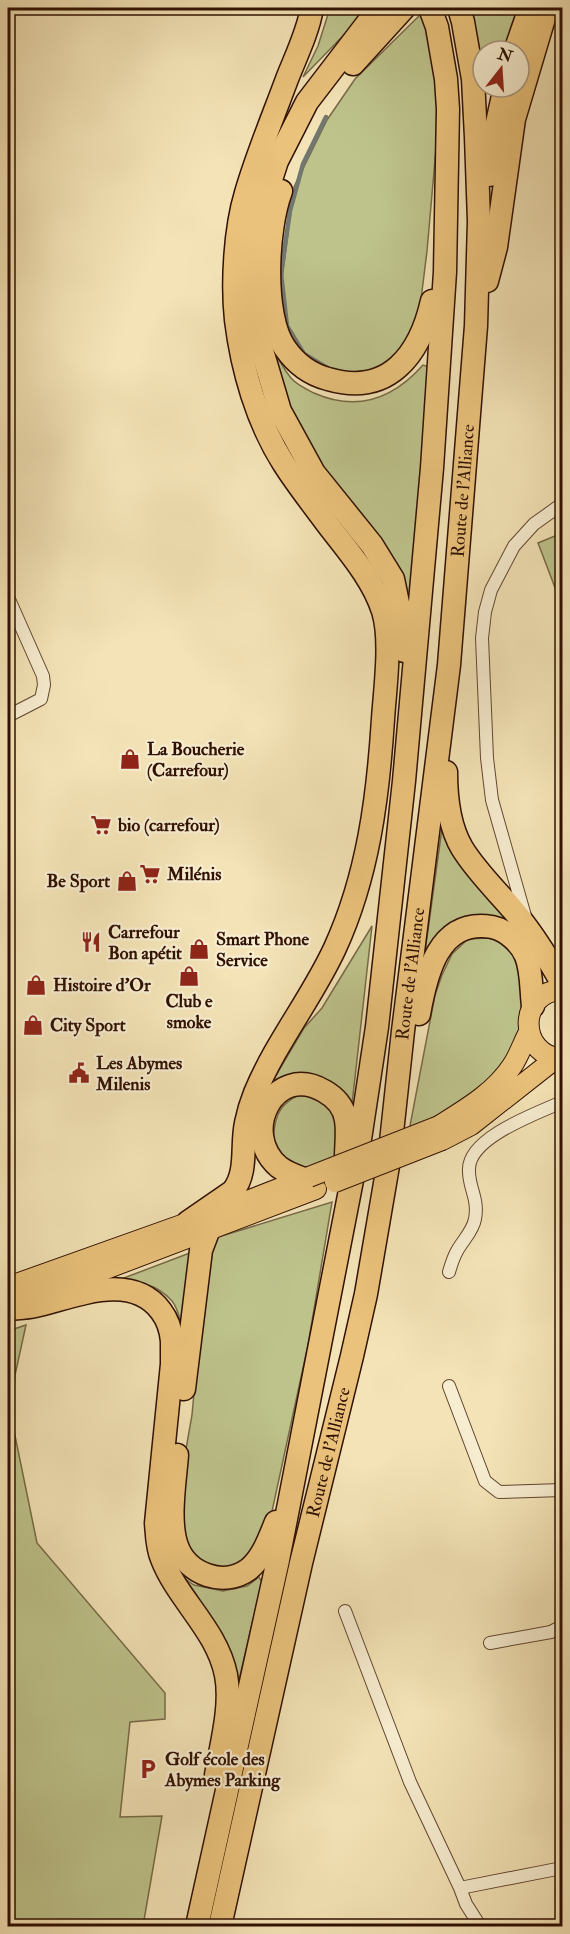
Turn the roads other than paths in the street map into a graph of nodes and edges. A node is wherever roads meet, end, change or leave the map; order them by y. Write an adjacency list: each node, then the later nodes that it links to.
1 (312, 8): 9 (highway)
2 (430, 8): 11 (highway, Route de l'Alliance)
3 (459, 8): 10 (highway, Route de l'Alliance)
4 (530, 8): 7 (highway)
5 (547, 8): 12 (highway)
6 (388, 10): 9 (highway); 11 (highway); 17 (highway)
7 (519, 39)
8 (502, 99): 10 (highway)
9 (261, 149): 27 (highway)
10 (479, 221): 12 (highway, Route de l'Alliance)
11 (445, 272): 17 (highway, Route de l'Alliance)
12 (476, 326): 15 (highway, Route de l'Alliance)
13 (562, 504): 18 (street)
14 (8, 597): 16 (street)
15 (449, 665): 18 (highway); 34 (highway, Route de l'Alliance)
16 (8, 716)
17 (407, 734): 29 (highway, Route de l'Alliance)
18 (530, 933): 19 (highway)
19 (562, 983)
20 (562, 990): 21 (main road)
21 (533, 1006): 22 (main road); 34 (highway)
22 (529, 1032): 23 (main road); 25 (main road)
23 (559, 1059): 25 (main road)
24 (562, 1102): 30 (street)
25 (440, 1133): 26 (main road, bridge)
26 (310, 1182): 27 (main road); 28 (main road); 29 (highway)
27 (188, 1222): 31 (main road)
28 (209, 1229): 32 (main road); 35 (highway)
29 (343, 1230): 35 (highway, Route de l'Alliance)
30 (450, 1272)
31 (8, 1287)
32 (8, 1308): 42 (highway)
33 (449, 1386): 36 (street)
34 (332, 1438): 44 (highway, Route de l'Alliance)
35 (301, 1443): 43 (highway, Route de l'Alliance)
36 (562, 1490)
37 (345, 1611): 41 (street)
38 (562, 1626): 39 (street)
39 (490, 1643)
40 (562, 1868): 41 (street)
41 (460, 1888): 45 (street)
42 (192, 1926)
43 (197, 1926)
44 (220, 1926)
45 (480, 1926)

